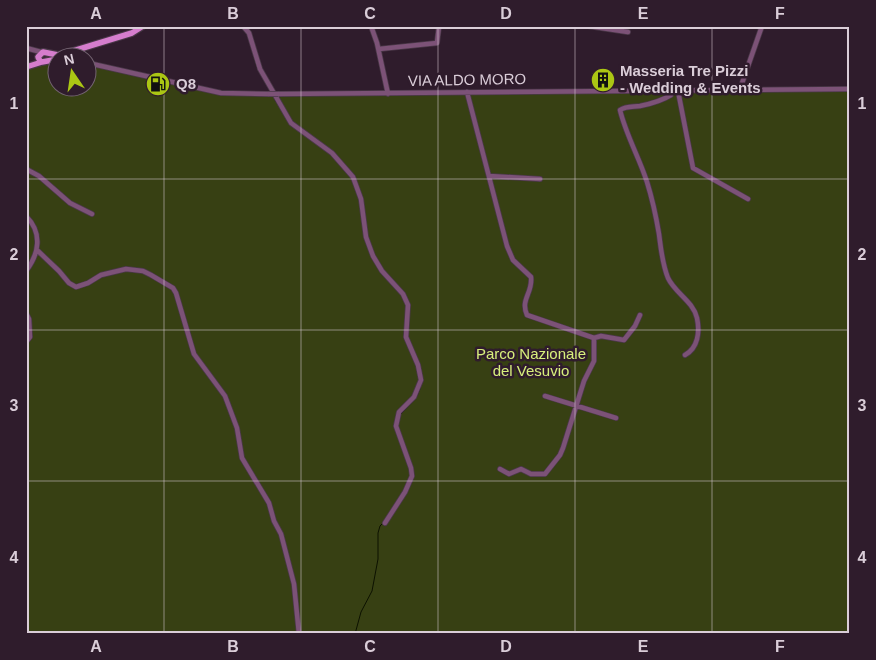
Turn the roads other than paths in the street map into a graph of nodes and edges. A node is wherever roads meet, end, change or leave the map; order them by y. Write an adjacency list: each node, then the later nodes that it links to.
1 (143, 26): 10 (main road)
2 (243, 26): 40 (street)
3 (371, 26): 11 (street)
4 (439, 26): 11 (street)
5 (588, 26): 7 (street)
6 (762, 26): 18 (street)
7 (607, 28): 8 (street)
8 (628, 32)
9 (26, 48): 13 (street)
10 (83, 48)
11 (378, 49): 22 (street)
12 (48, 56): 13 (main road)
13 (40, 57): 14 (main road); 16 (main road)
14 (48, 58)
15 (98, 65): 22 (street, VIA ALDO MORO, bridge)
16 (26, 67)
17 (850, 88): 18 (street, VIA ALDO MORO)
18 (740, 89): 20 (street, VIA ALDO MORO)
19 (671, 91): 20 (street, VIA ALDO MORO); 21 (street, VIA ALDO MORO); 35 (street)
20 (678, 91): 26 (street)
21 (467, 92): 22 (street, VIA ALDO MORO); 24 (street)
22 (388, 94)
23 (26, 169): 27 (street)
24 (489, 176): 25 (street); 33 (street)
25 (540, 179)
26 (748, 199)
27 (92, 214)
28 (26, 216): 29 (street)
29 (38, 251): 30 (street); 41 (street)
30 (26, 271)
31 (26, 313): 34 (street)
32 (640, 315): 33 (street)
33 (594, 338): 37 (street)
34 (26, 342)
35 (685, 355)
36 (545, 396): 37 (street)
37 (577, 405): 38 (street); 39 (street)
38 (616, 418)
39 (500, 468)
40 (384, 523)
41 (299, 634)

